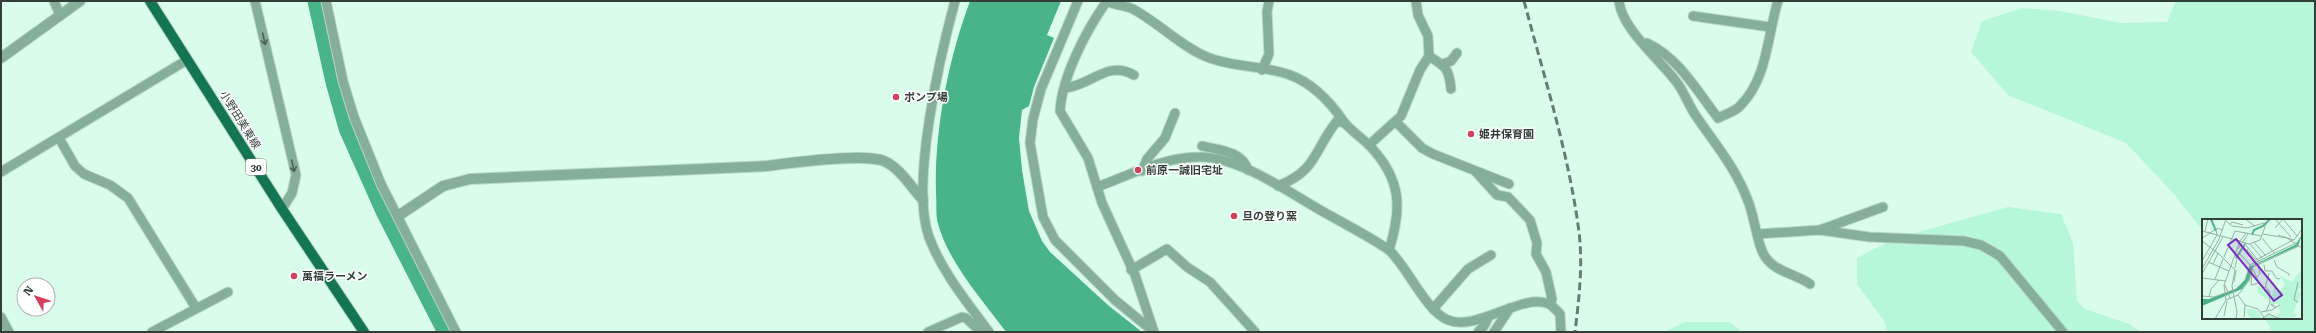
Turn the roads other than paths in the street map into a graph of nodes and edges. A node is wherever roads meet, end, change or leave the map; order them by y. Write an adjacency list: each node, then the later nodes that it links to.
1 (54, 1): 13 (street)
2 (80, 1): 13 (street)
3 (150, 1): 20 (main road, 小野田美東線 / 30)
4 (255, 1): 41 (street, one-way to 41)
5 (326, 1): 42 (street)
6 (955, 1): 39 (street)
7 (1078, 1): 63 (street)
8 (1107, 1): 22 (street); 24 (street)
9 (1269, 1): 22 (street)
10 (1416, 1): 18 (street)
11 (1619, 1): 16 (street)
12 (1778, 1): 15 (street)
13 (60, 15): 19 (street)
14 (1694, 16): 15 (street)
15 (1770, 27): 16 (street)
16 (1642, 41): 44 (street)
17 (1457, 53): 21 (street)
18 (1429, 56): 21 (street); 27 (street)
19 (1, 58)
20 (187, 60): 29 (street); 41 (main road, 小野田美東線 / 30)
21 (1443, 64): 25 (street)
22 (1262, 70): 28 (street)
23 (1134, 75): 24 (street)
24 (1066, 88): 38 (street)
25 (1451, 89)
26 (1175, 113): 33 (street)
27 (1396, 122): 30 (street); 35 (street)
28 (1344, 123): 30 (street); 37 (street)
29 (59, 138): 34 (street); 51 (street)
30 (1369, 145): 45 (street)
31 (1202, 146): 32 (street)
32 (1248, 170): 33 (street); 37 (street)
33 (1142, 171): 38 (street)
34 (1, 172)
35 (1476, 172): 36 (street); 50 (street)
36 (1508, 184)
37 (1278, 186): 45 (street)
38 (1097, 187): 47 (street)
39 (923, 200): 42 (street); 62 (street)
40 (1884, 207): 43 (street)
41 (282, 209): 58 (main road, 小野田美東線 / 30)
42 (398, 216): 59 (street)
43 (1820, 230): 44 (street); 68 (street)
44 (1758, 234): 48 (street)
45 (1389, 250): 53 (street)
46 (1491, 255): 53 (street)
47 (1131, 270): 63 (street); 64 (street)
48 (1810, 284)
49 (228, 292): 51 (street)
50 (1550, 304): 52 (street); 67 (street)
51 (196, 308): 57 (street)
52 (1510, 308): 54 (street); 66 (street)
53 (1433, 309): 54 (street)
54 (1489, 316): 65 (street)
55 (1, 317): 56 (street)
56 (9, 332)
57 (152, 332)
58 (364, 332)
59 (456, 332)
60 (928, 332): 61 (street)
61 (981, 332)
62 (988, 332)
63 (1154, 332)
64 (1255, 332)
65 (1478, 332)
66 (1494, 332)
67 (1560, 332)
68 (2063, 332)

